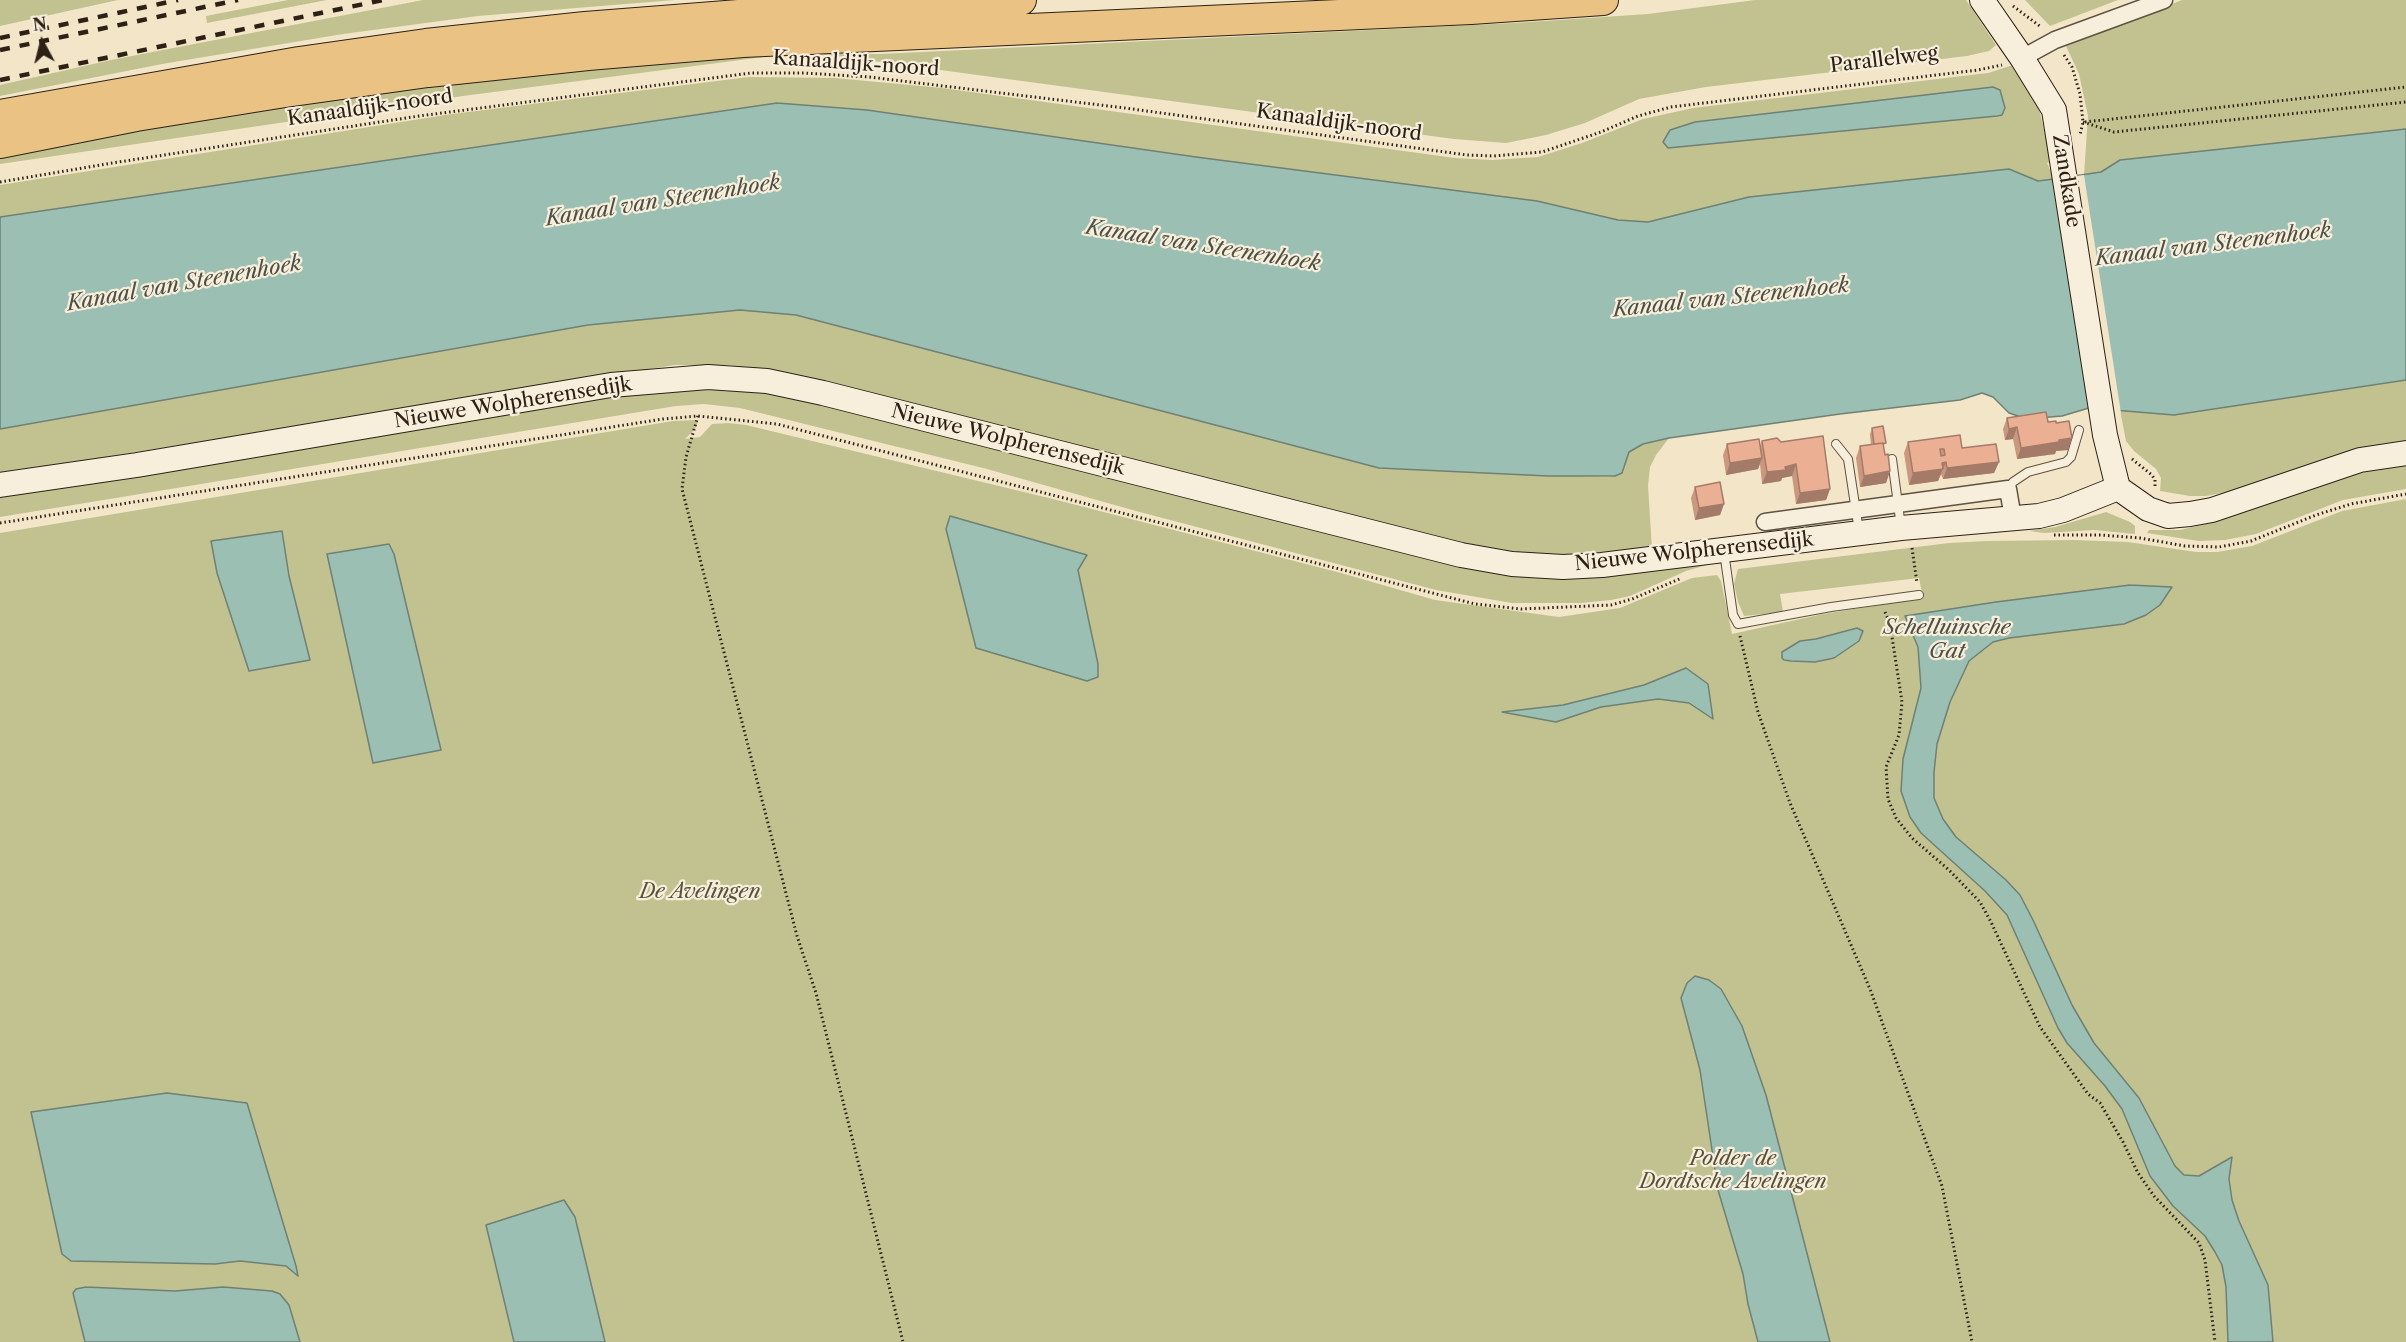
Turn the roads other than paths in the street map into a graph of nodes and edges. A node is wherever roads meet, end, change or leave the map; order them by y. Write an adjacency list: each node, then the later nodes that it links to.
1 (1021, 0): 6 (highway)
2 (1603, 0): 7 (highway)
3 (1982, 0): 5 (street, Zandkade)
4 (2164, 0): 5 (street)
5 (2022, 57): 13 (street, Zandkade)
6 (0, 115)
7 (0, 143)
8 (2079, 430): 14 (lane)
9 (1836, 444): 16 (lane)
10 (2406, 453): 13 (street)
11 (1892, 459): 15 (lane)
12 (0, 485): 21 (street, Nieuwe Wolpherensedijk)
13 (2118, 488): 17 (street, Nieuwe Wolpherensedijk)
14 (2008, 489): 15 (street, Nieuwe Wolpherensedijk); 17 (street)
15 (1898, 504): 16 (street, Nieuwe Wolpherensedijk); 20 (lane)
16 (1856, 509): 18 (street, Nieuwe Wolpherensedijk); 19 (lane)
17 (2013, 518): 20 (street, Nieuwe Wolpherensedijk)
18 (1765, 522)
19 (1860, 533): 20 (street, Nieuwe Wolpherensedijk); 21 (street, Nieuwe Wolpherensedijk)
20 (1906, 535)
21 (1724, 550): 22 (lane)
22 (1919, 595)

